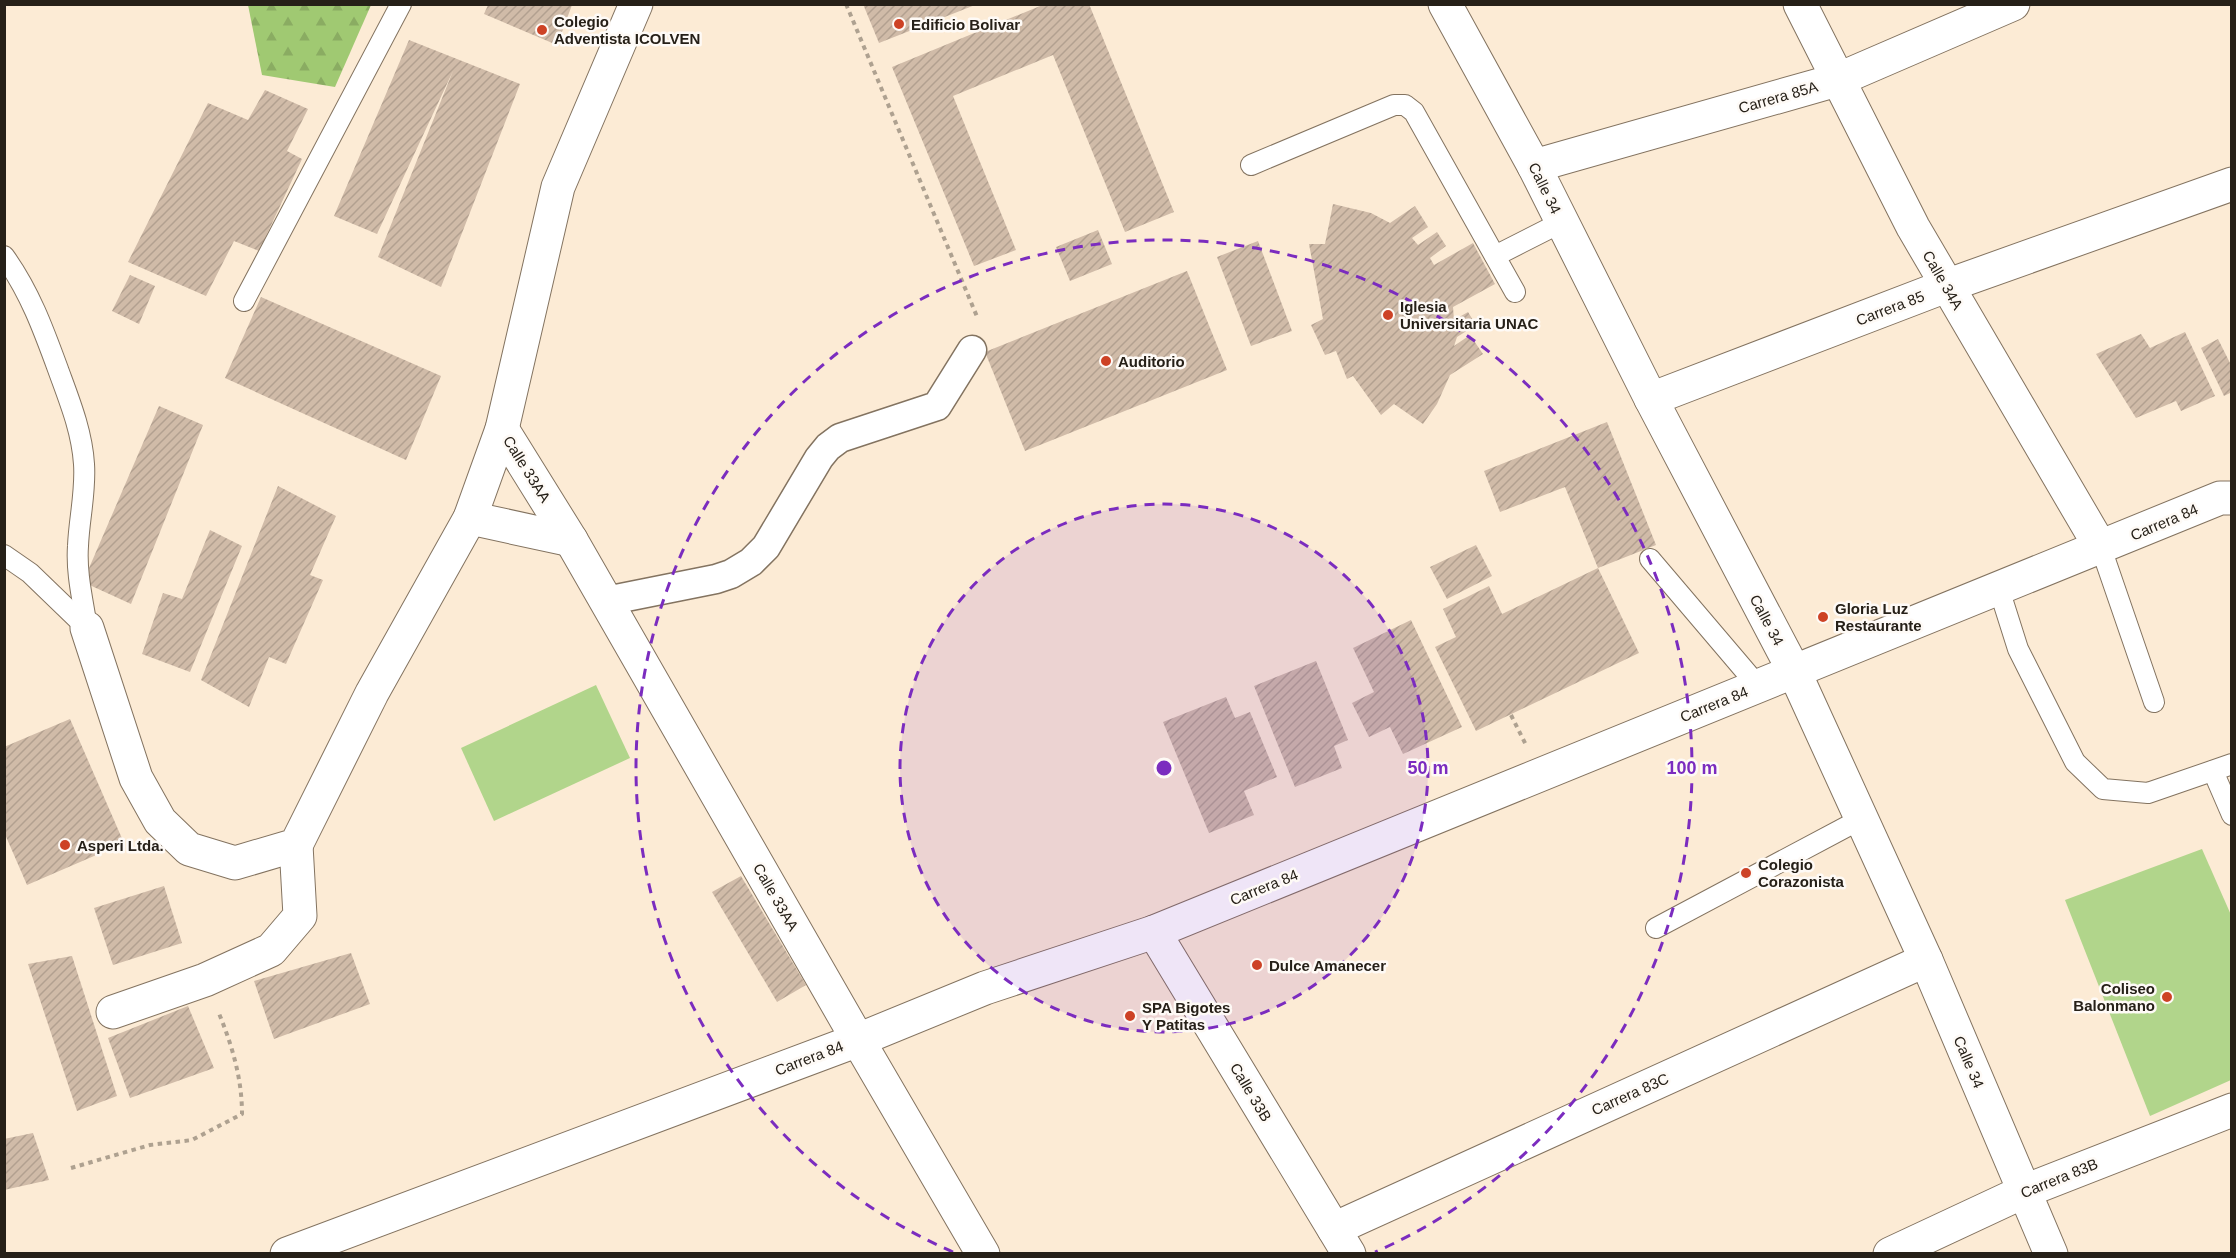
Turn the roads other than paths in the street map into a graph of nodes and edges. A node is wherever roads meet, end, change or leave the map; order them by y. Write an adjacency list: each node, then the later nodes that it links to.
1 (401, 4): 15 (lane)
2 (636, 4): 18 (street)
3 (1445, 4): 8 (street, Calle 34)
4 (1800, 4): 6 (street, Calle 34A)
5 (2013, 4): 6 (street, Carrera 85A)
6 (1837, 80): 8 (street, Carrera 85A); 13 (street, Calle 34A)
7 (1251, 165): 12 (lane)
8 (1534, 166): 10 (street, Calle 34)
9 (2232, 184): 13 (street, Carrera 85)
10 (1562, 222): 12 (lane); 17 (street, Calle 34)
11 (4, 256): 27 (lane)
12 (1495, 256): 14 (lane)
13 (1946, 286): 17 (street, Carrera 85); 22 (street, Calle 34A)
14 (1515, 292)
15 (244, 301)
16 (972, 350): 26 (street)
17 (1651, 399): 28 (street, Calle 34)
18 (502, 429): 20 (street); 21 (street, Calle 33AA)
19 (2232, 498): 22 (street, Carrera 84)
20 (470, 519): 21 (street); 34 (street)
21 (571, 540): 26 (street, Calle 33AA)
22 (2101, 548): 25 (street, Carrera 84); 30 (lane)
23 (4, 555): 27 (lane)
24 (1650, 559): 29 (lane)
25 (1999, 588): 28 (street, Carrera 84); 31 (lane)
26 (606, 601): 39 (street, Calle 33AA)
27 (87, 628): 34 (street)
28 (1794, 671): 29 (street, Carrera 84); 33 (street, Calle 34)
29 (1758, 686): 36 (street, Carrera 84)
30 (2154, 702)
31 (2222, 768): 32 (lane)
32 (2232, 815)
33 (1861, 819): 35 (lane); 37 (street, Calle 34)
34 (296, 845): 38 (street)
35 (1656, 928)
36 (1154, 932): 39 (street, Carrera 84); 42 (street, Calle 33B)
37 (1926, 960): 41 (street, Calle 34); 42 (street, Carrera 83C)
38 (113, 1012)
39 (858, 1040): 43 (street, Carrera 84); 44 (street, Calle 33AA)
40 (2232, 1110): 41 (street, Carrera 83B)
41 (2025, 1191): 45 (street, Carrera 83B); 46 (street, Calle 34)
42 (1341, 1241)
43 (287, 1254)
44 (983, 1254)
45 (1890, 1254)
46 (2051, 1254)

